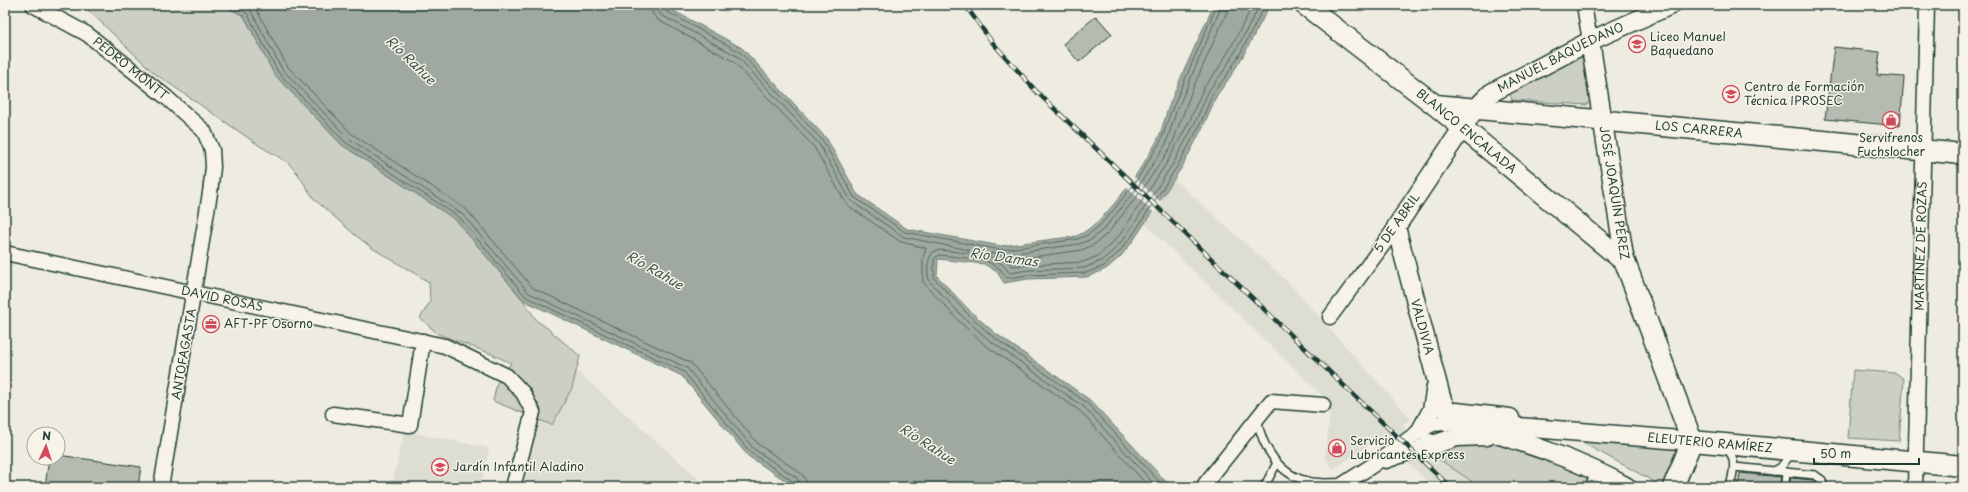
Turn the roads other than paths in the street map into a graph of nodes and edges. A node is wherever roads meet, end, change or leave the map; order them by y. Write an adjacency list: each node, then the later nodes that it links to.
1 (33, 5): 11 (street, PEDRO MONTT)
2 (1305, 5): 7 (main road, BLANCO ENCALADA)
3 (1584, 5): 6 (street, JOSÉ JOAQUÍN PÉREZ)
4 (1672, 5): 6 (street, MANUEL BAQUEDANO)
5 (1927, 5): 12 (street, MARTÍNEZ DE ROZAS)
6 (1590, 41): 8 (street, MANUEL BAQUEDANO); 9 (street, JOSÉ JOAQUÍN PÉREZ)
7 (1435, 104): 8 (main road, LOS CARRERA); 10 (main road, BLANCO ENCALADA)
8 (1475, 109): 9 (main road, LOS CARRERA); 10 (street, MANUEL BAQUEDANO)
9 (1604, 121): 12 (main road, LOS CARRERA); 16 (street, JOSÉ JOAQUÍN PÉREZ)
10 (1463, 128): 14 (street, 5 DE ABRIL); 16 (main road, BLANCO ENCALADA)
11 (212, 150): 17 (street, ANTOFAGASTA)
12 (1924, 150): 13 (main road, LOS CARRERA); 33 (street, MARTÍNEZ DE ROZAS)
13 (1963, 154)
14 (1396, 227): 18 (street, 5 DE ABRIL); 20 (street, VALDIVIA)
15 (5, 253): 17 (street, DAVID ROSAS)
16 (1625, 262): 28 (main road, JOSÉ JOAQUÍN PÉREZ)
17 (195, 293): 19 (street, DAVID ROSAS); 44 (street, ANTOFAGASTA)
18 (1330, 317)
19 (423, 341): 23 (street); 45 (street, DAVID ROSAS)
20 (1436, 378): 22 (street, VALDIVIA); 26 (street)
21 (1323, 405): 24 (street)
22 (1444, 405): 25 (street, VALDIVIA); 27 (street)
23 (333, 414)
24 (1257, 418): 34 (lane); 43 (street)
25 (1458, 422): 26 (street, ELEUTERIO RAMÍREZ); 27 (street, ELEUTERIO RAMÍREZ); 29 (street); 31 (street, ELEUTERIO RAMÍREZ)
26 (1421, 430): 35 (street, ELEUTERIO RAMÍREZ)
27 (1602, 435): 28 (street, ELEUTERIO RAMÍREZ)
28 (1692, 441): 30 (main road, ELEUTERIO RAMÍREZ); 49 (main road)
29 (1525, 442): 31 (street); 38 (street)
30 (1722, 444): 32 (main road, ELEUTERIO RAMÍREZ); 36 (lane)
31 (1423, 448): 35 (street, ELEUTERIO RAMÍREZ)
32 (1794, 450): 33 (main road, ELEUTERIO RAMÍREZ); 39 (lane)
33 (1916, 461): 37 (main road, ELEUTERIO RAMÍREZ); 52 (street, MARTÍNEZ DE ROZAS)
34 (1277, 463): 42 (lane); 46 (lane)
35 (1373, 465): 42 (street, ELEUTERIO RAMÍREZ)
36 (1734, 466): 39 (lane); 50 (lane)
37 (1963, 466)
38 (1594, 469): 47 (lane); 48 (street)
39 (1774, 471): 40 (lane)
40 (1786, 472): 41 (lane); 51 (lane)
41 (1785, 483)
42 (1342, 485)
43 (1207, 486)
44 (161, 487)
45 (513, 487)
46 (1264, 487)
47 (1590, 487)
48 (1627, 487)
49 (1673, 487)
50 (1730, 487)
51 (1823, 487)
52 (1915, 487)

